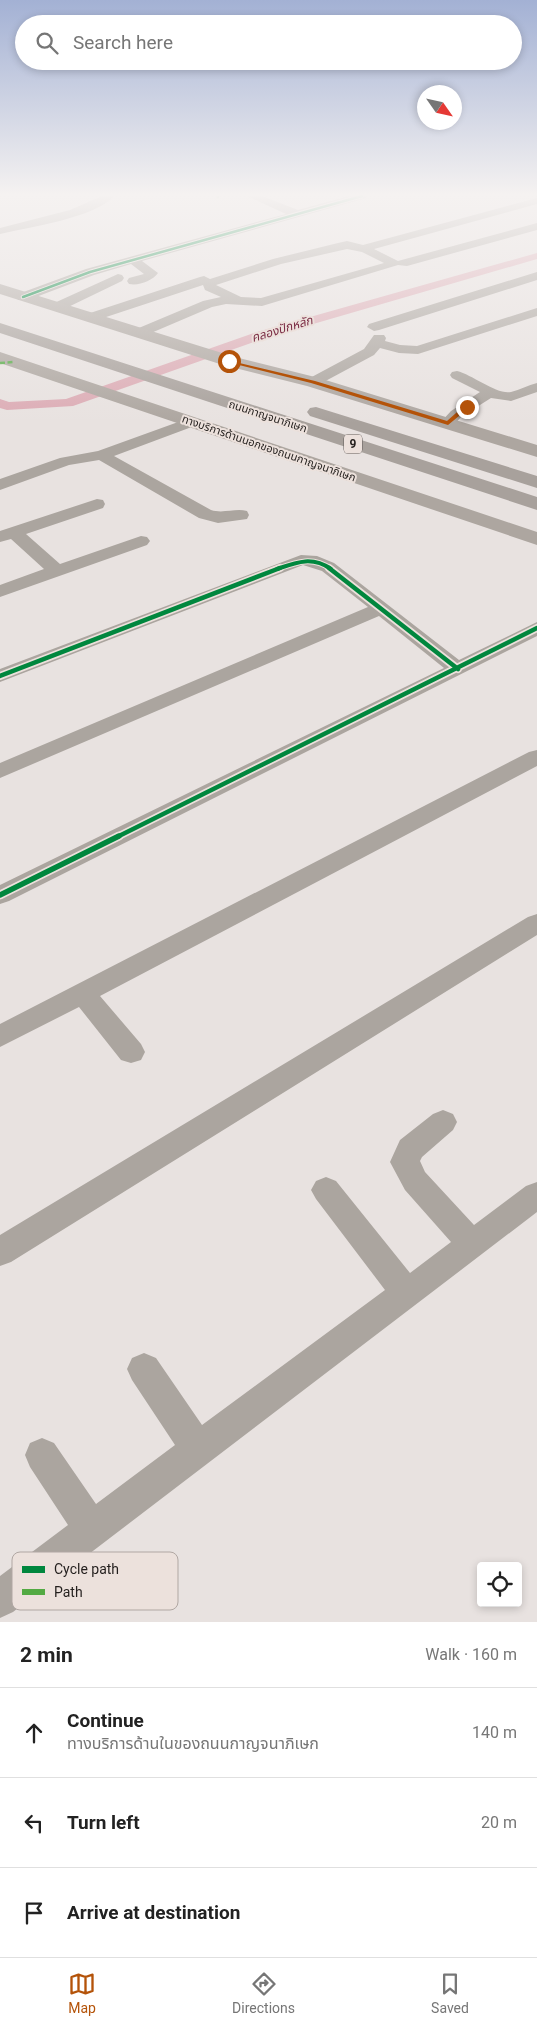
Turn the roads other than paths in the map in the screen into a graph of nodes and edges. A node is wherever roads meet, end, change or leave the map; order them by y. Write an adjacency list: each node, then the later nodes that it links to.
1 (90, 272): 11 (street)
2 (116, 272): 3 (street)
3 (149, 272)
4 (249, 272): 13 (street)
5 (379, 272): 13 (street)
6 (537, 276): 12 (street)
7 (118, 278): 14 (street)
8 (204, 280): 17 (street)
9 (537, 282): 12 (street)
10 (0, 289): 11 (main road)
11 (23, 297): 14 (main road)
12 (454, 304): 21 (street)
13 (240, 305): 20 (street)
14 (57, 308): 17 (main road)
15 (0, 312): 18 (highway)
16 (537, 312): 21 (street)
17 (90, 318): 20 (main road)
18 (27, 320)
19 (0, 328): 37 (highway, ถนนกาญจนาภิเษก / 9)
20 (139, 333): 24 (main road)
21 (374, 334): 24 (street)
22 (0, 357): 28 (main road, ทางบริการด้านนอกของถนนกาญจนาภิเษก)
23 (457, 375): 26 (street)
24 (313, 382): 29 (main road)
25 (537, 387): 26 (street)
26 (489, 393): 29 (street)
27 (303, 407): 34 (highway, ถนนกาญจนาภิเษก / 9)
28 (183, 419): 30 (street); 40 (main road, ทางบริการด้านนอกของถนนกาญจนาภิเษก)
29 (448, 423): 31 (main road)
30 (118, 442): 32 (street); 33 (street)
31 (537, 451)
32 (101, 456): 33 (street); 38 (street)
33 (66, 461): 35 (street)
34 (537, 482)
35 (0, 485)
36 (97, 504): 39 (street)
37 (537, 504)
38 (241, 515)
39 (7, 535): 42 (street)
40 (537, 539)
41 (141, 541): 42 (street)
42 (57, 571): 43 (street)
43 (0, 591)
44 (379, 608): 46 (street); 47 (street); 49 (street)
45 (537, 628): 46 (street)
46 (458, 670): 50 (street)
47 (0, 676)
48 (537, 757): 52 (street)
49 (0, 772)
50 (4, 886)
51 (537, 923): 59 (street)
52 (82, 993): 53 (street); 54 (street)
53 (0, 1036)
54 (131, 1052)
55 (443, 1122): 58 (street)
56 (326, 1190): 60 (street)
57 (537, 1195): 58 (street)
58 (472, 1244): 60 (street)
59 (0, 1252)
60 (406, 1294): 62 (street)
61 (144, 1369): 62 (street)
62 (198, 1449): 64 (street)
63 (42, 1456): 64 (street)
64 (92, 1529): 65 (street)
65 (62, 1552)
66 (12, 1590): 67 (street)
67 (0, 1599)

